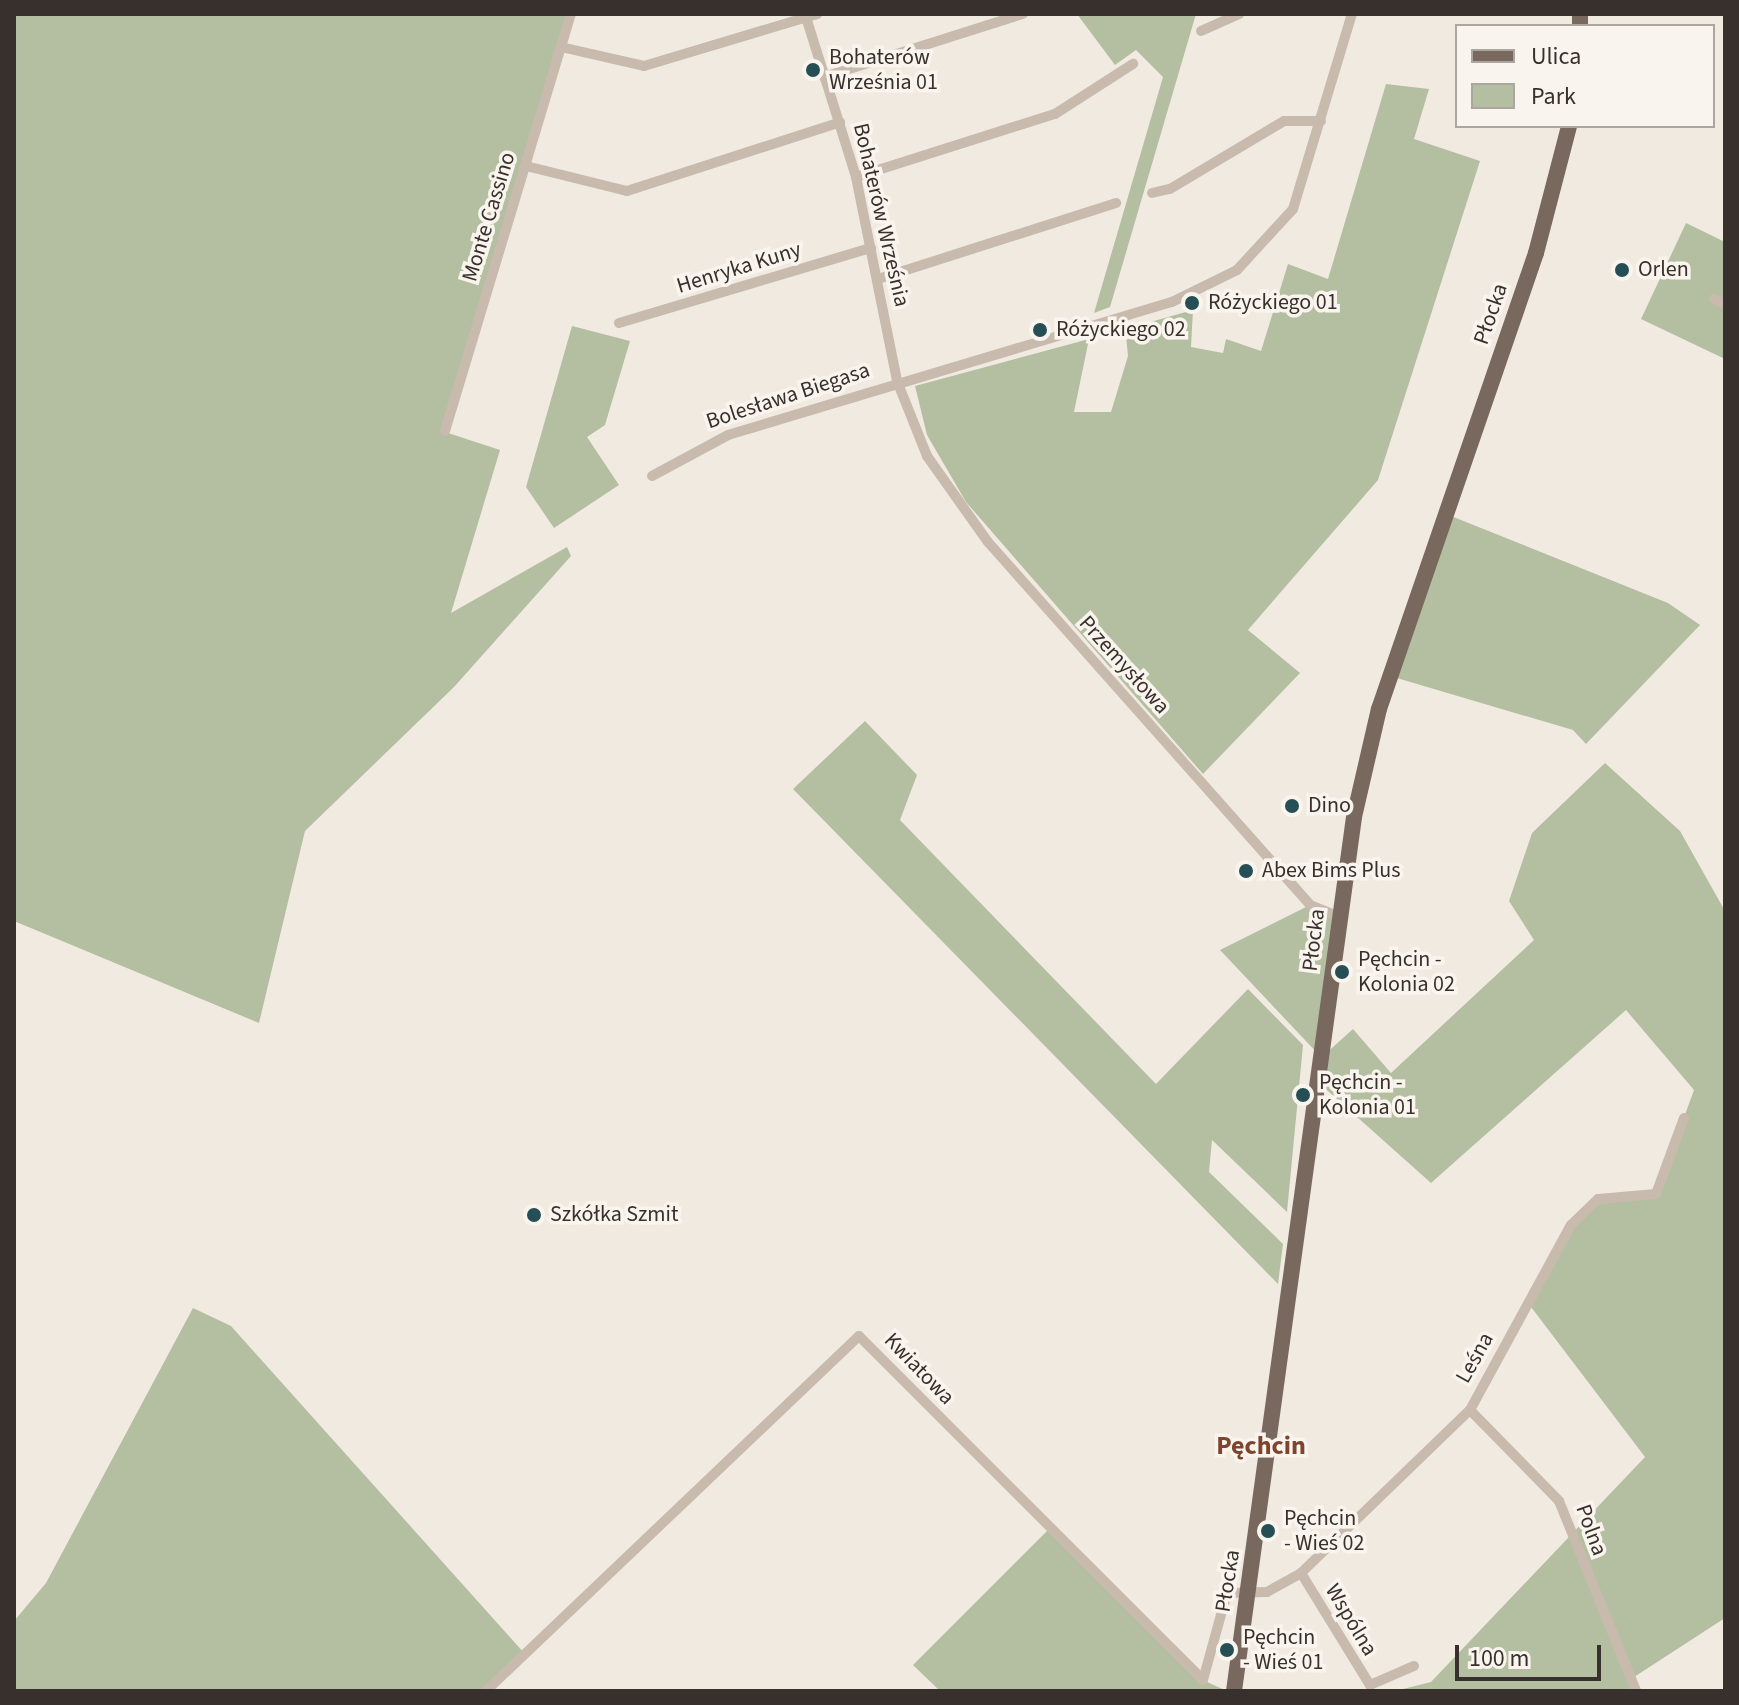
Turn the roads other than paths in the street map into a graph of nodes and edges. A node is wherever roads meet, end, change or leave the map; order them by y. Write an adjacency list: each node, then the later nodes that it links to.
1 (571, 14): 7 (street, Monte Cassino)
2 (1023, 14): 9 (street)
3 (1239, 14): 6 (street)
4 (1352, 14): 10 (street, Bolesława Biegasa)
5 (810, 15): 7 (street); 9 (street, Bohaterów Września)
6 (1201, 31)
7 (561, 47): 13 (street, Monte Cassino)
8 (1133, 64): 14 (street)
9 (824, 77): 11 (street, Bohaterów Września)
10 (1321, 121): 15 (street); 22 (street, Bolesława Biegasa)
11 (840, 122): 13 (street); 14 (street, Bohaterów Września)
12 (1568, 128): 26 (main road, Płocka)
13 (526, 166): 24 (street, Monte Cassino)
14 (856, 177): 17 (street, Bohaterów Września)
15 (1152, 193)
16 (1116, 203): 18 (street)
17 (871, 248): 18 (street, Bohaterów Września); 21 (street, Henryka Kuny)
18 (878, 279): 22 (street, Bohaterów Września)
19 (1714, 299): 20 (street)
20 (1725, 304)
21 (619, 323)
22 (897, 381): 23 (street, Bohaterów Września); 25 (street, Bolesława Biegasa)
23 (906, 414): 26 (street, Przemysłowa)
24 (445, 431)
25 (652, 476)
26 (1339, 917): 30 (main road, Płocka)
27 (1684, 1118): 28 (street, Leśna)
28 (1470, 1410): 29 (street, Leśna); 34 (street, Polna)
29 (1301, 1573): 30 (street, Leśna); 31 (street, Wspólna)
30 (1248, 1592): 32 (street, Kwiatowa); 33 (main road, Płocka)
31 (1414, 1666)
32 (486, 1691)
33 (1234, 1691)
34 (1636, 1691)

